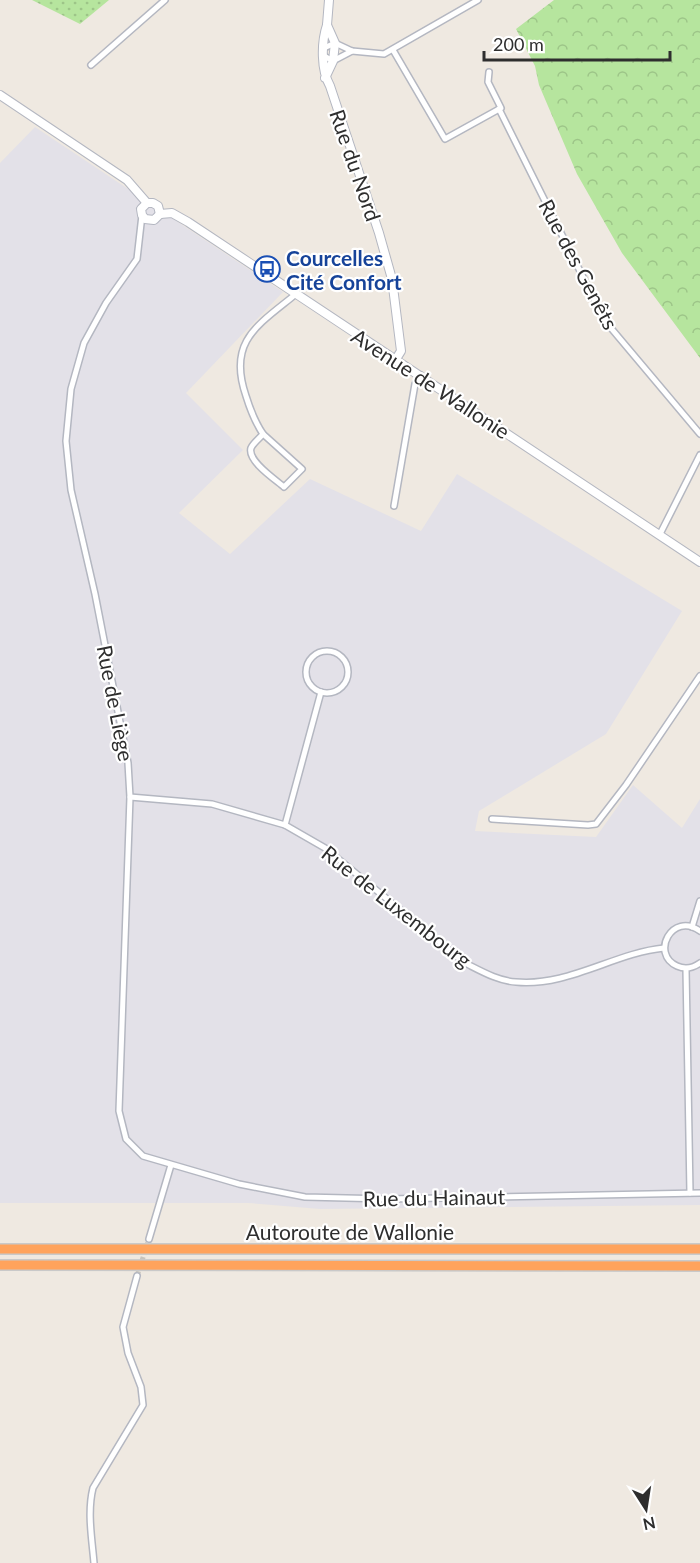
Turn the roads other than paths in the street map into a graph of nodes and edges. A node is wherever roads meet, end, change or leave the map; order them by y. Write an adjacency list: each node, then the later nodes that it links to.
1 (165, 0): 10 (street)
2 (329, 0): 4 (street, Rue du Nord)
3 (478, 0): 6 (street)
4 (327, 25): 5 (street, Rue du Nord); 8 (street, Rue du Nord)
5 (335, 43): 7 (street); 8 (street); 9 (street)
6 (393, 50): 7 (street); 14 (street)
7 (352, 51): 9 (street)
8 (324, 52): 9 (street); 12 (street, Rue du Nord)
9 (333, 61): 12 (street)
10 (91, 65)
11 (489, 72): 14 (street, Rue des Genêts)
12 (325, 78): 21 (street, Rue du Nord)
13 (0, 95): 15 (street)
14 (499, 109): 24 (street, Rue des Genêts)
15 (147, 203): 16 (street); 17 (street)
16 (160, 214): 18 (street); 20 (street, Avenue de Wallonie)
17 (142, 215): 18 (street); 19 (street, Rue de Liège)
18 (151, 221): 19 (street, Rue de Liège)
19 (141, 233): 31 (street, Rue de Liège)
20 (296, 294): 21 (street, Avenue de Wallonie); 23 (street)
21 (396, 359): 22 (street, Avenue de Wallonie)
22 (421, 375): 26 (street); 27 (street, Avenue de Wallonie)
23 (263, 434): 23 (street)
24 (700, 434)
25 (700, 455): 27 (street)
26 (394, 506)
27 (660, 534): 28 (street, Avenue de Wallonie)
28 (700, 562)
29 (700, 676): 32 (street)
30 (321, 692): 30 (street); 33 (street)
31 (130, 797): 33 (street, Rue de Luxembourg); 40 (street, Rue de Liège)
32 (492, 819)
33 (285, 825): 37 (street, Rue de Luxembourg)
34 (700, 901): 35 (street)
35 (692, 927): 36 (street); 37 (street)
36 (700, 931)
37 (664, 948): 39 (street)
38 (700, 963): 39 (street)
39 (686, 969): 41 (street)
40 (171, 1165): 41 (street, Rue du Hainaut); 43 (street)
41 (690, 1193): 42 (street, Rue du Hainaut)
42 (700, 1193)
43 (149, 1239)
44 (0, 1249): 45 (highway, Autoroute de Wallonie)
45 (700, 1249)
46 (0, 1265): 47 (highway, Autoroute de Wallonie)
47 (700, 1266)
48 (137, 1276): 49 (street)
49 (94, 1563)

